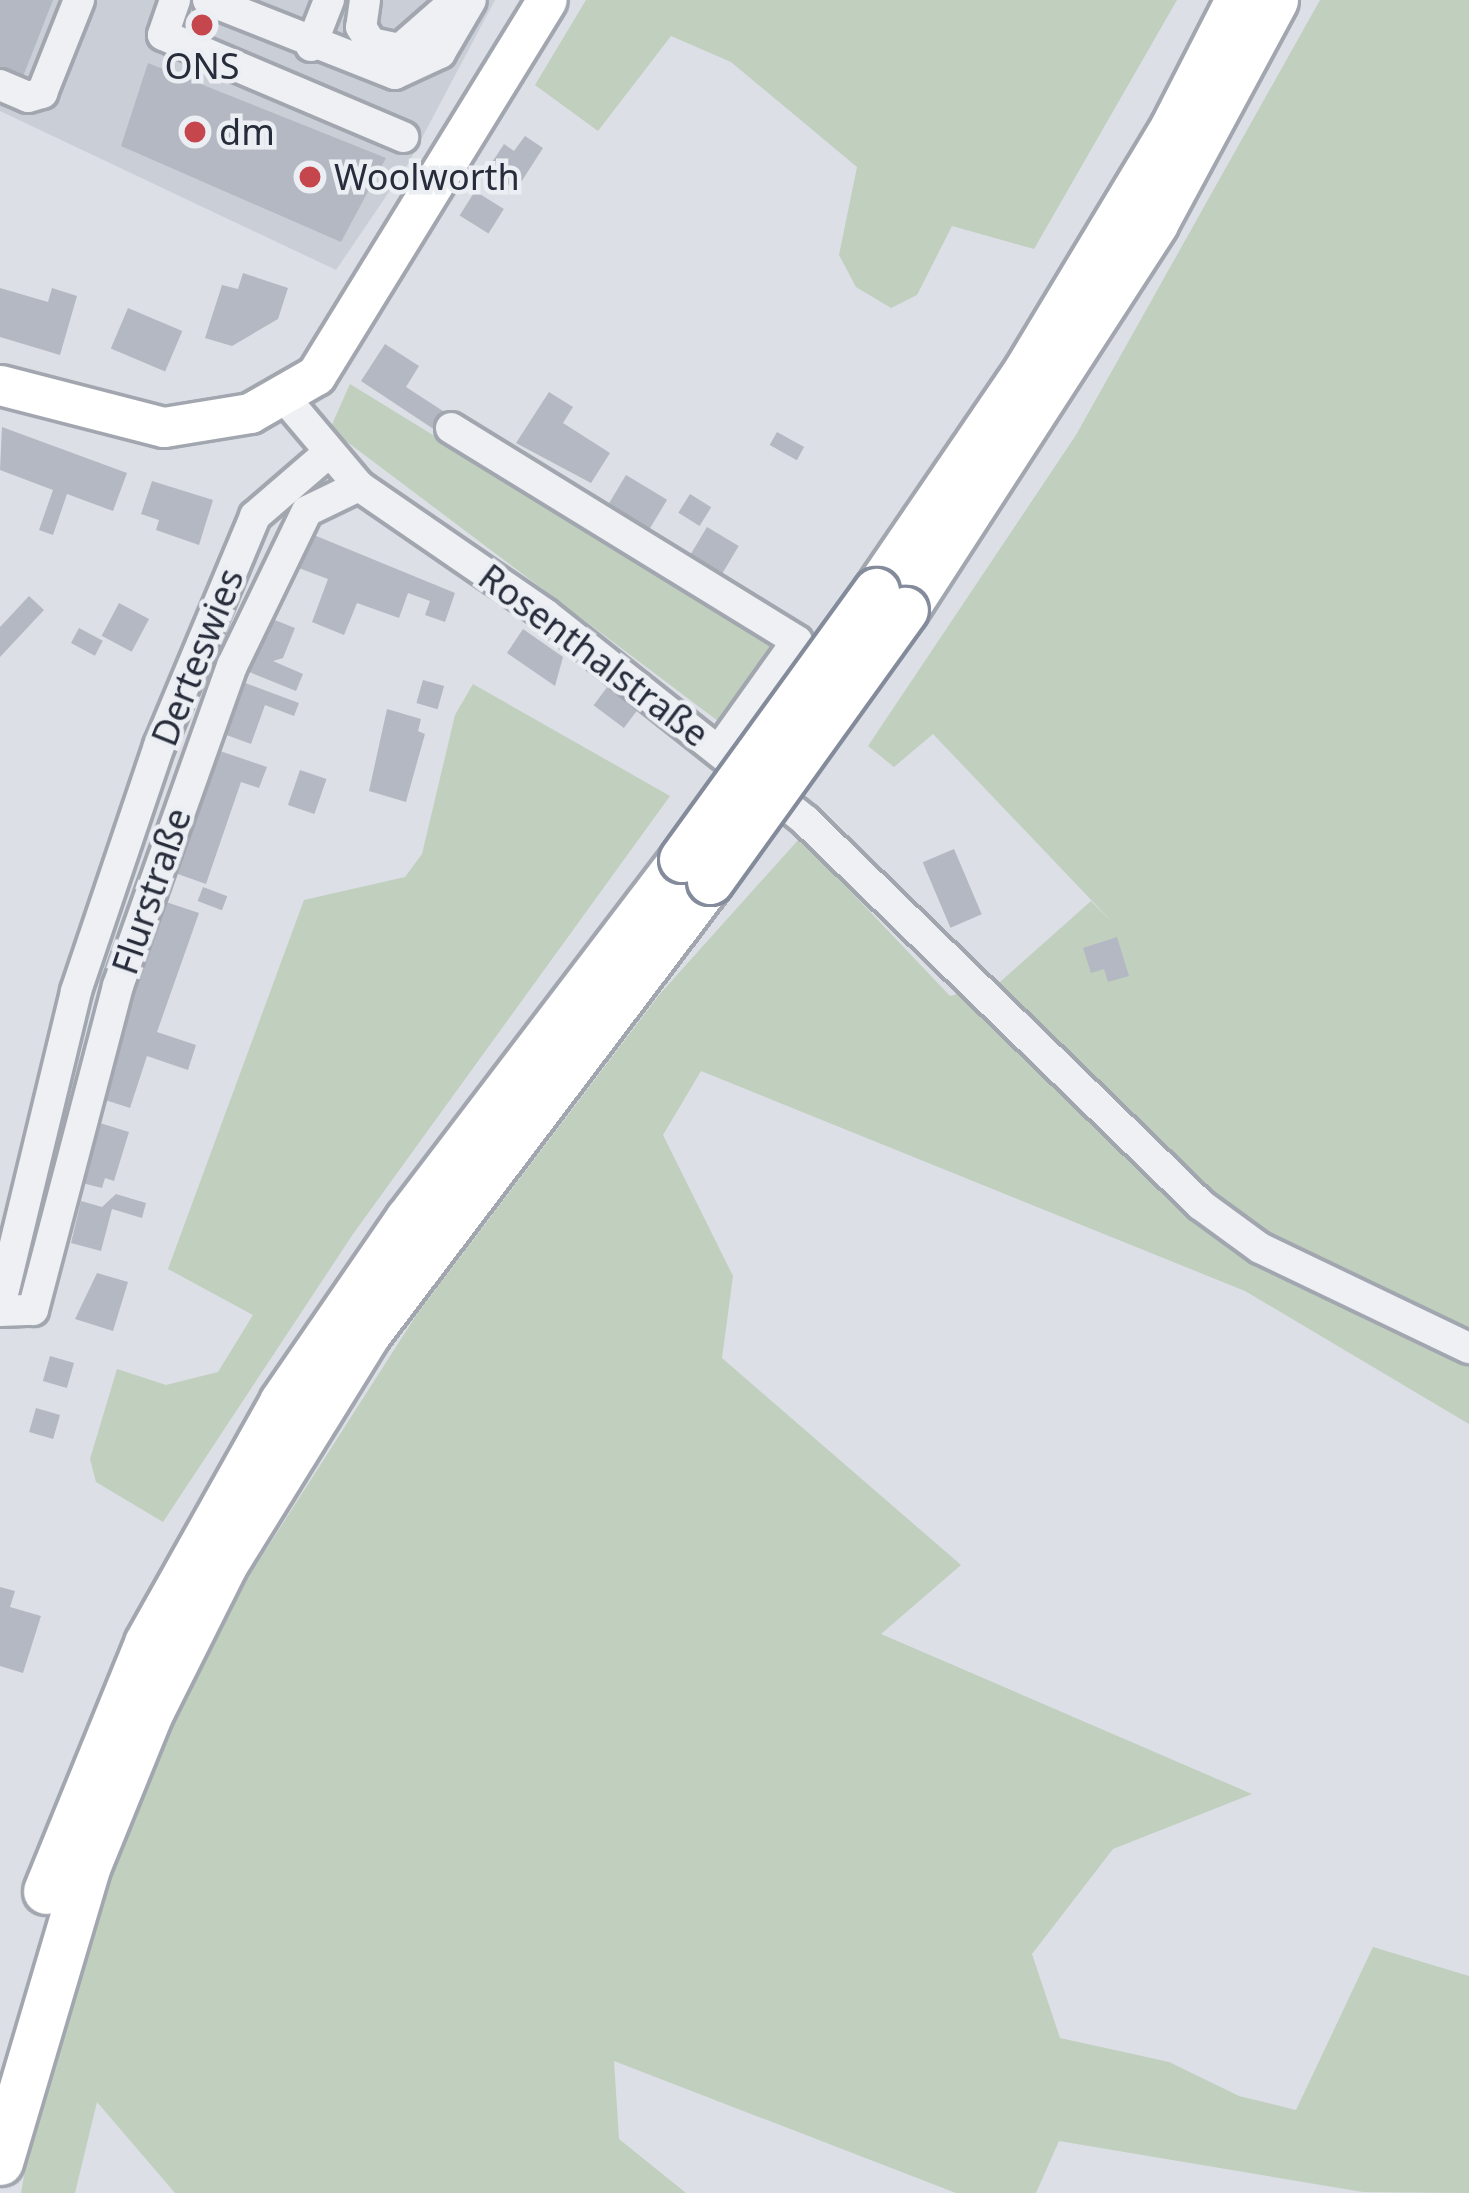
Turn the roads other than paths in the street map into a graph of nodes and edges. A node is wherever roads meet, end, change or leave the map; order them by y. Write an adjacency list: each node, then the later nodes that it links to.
1 (79, 0): 12 (street)
2 (175, 0): 13 (street)
3 (208, 0): 11 (street)
4 (329, 0): 11 (street)
5 (364, 0): 6 (street); 11 (street)
6 (456, 0)
7 (471, 0): 11 (street)
8 (548, 0): 16 (main road)
9 (1238, 0): 20 (highway)
10 (1275, 0): 20 (highway)
11 (321, 50): 13 (street)
12 (0, 85)
13 (313, 99): 14 (street)
14 (403, 137)
15 (0, 385): 16 (main road)
16 (283, 396): 18 (street, Rosenthalstraße)
17 (451, 428): 21 (street, Rosenthalstraße)
18 (326, 455): 19 (street, Rosenthalstraße); 23 (street, Derteswies)
19 (359, 486): 21 (street, Rosenthalstraße); 23 (street, Flurstraße)
20 (890, 600): 22 (highway, bridge)
21 (720, 749): 24 (street)
22 (696, 870): 25 (highway); 26 (highway)
23 (0, 1309)
24 (1469, 1348)
25 (0, 2036)
26 (0, 2162)

